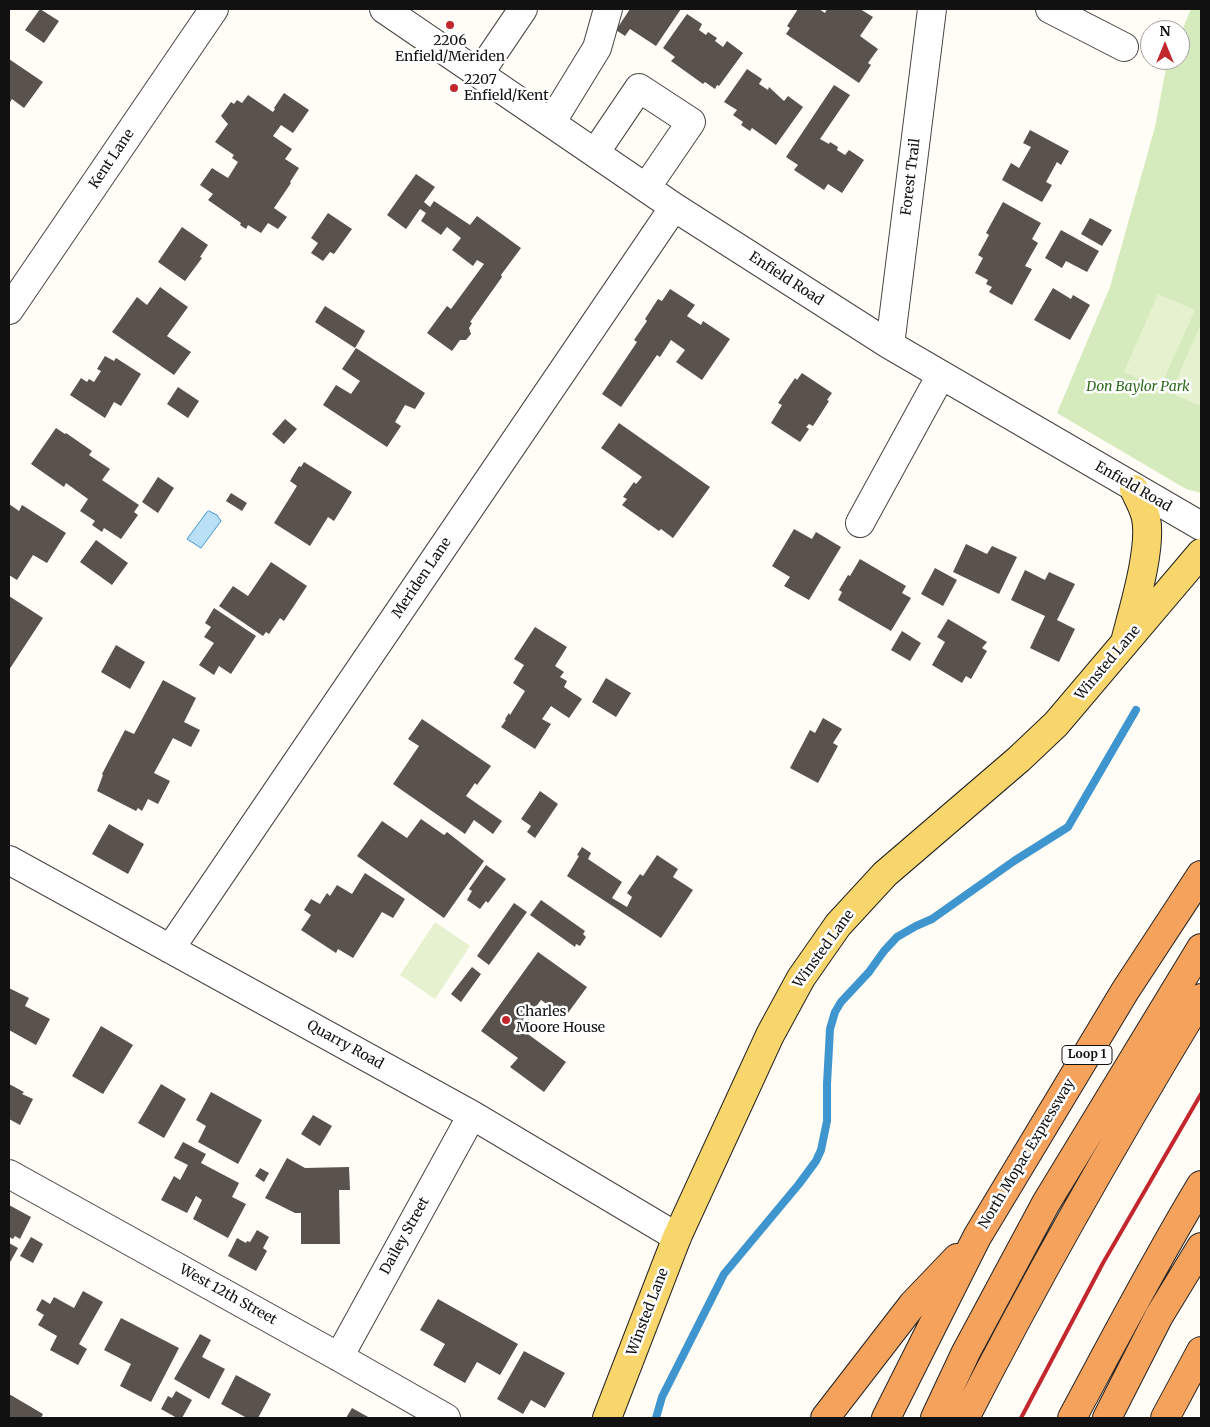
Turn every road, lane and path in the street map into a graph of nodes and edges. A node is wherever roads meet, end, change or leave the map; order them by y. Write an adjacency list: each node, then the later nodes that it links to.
1 (214, 9): 13 (street, Kent Lane)
2 (523, 9): 8 (street)
3 (608, 9): 9 (street)
4 (932, 9): 14 (street, Forest Trail)
5 (1050, 9): 7 (street)
6 (390, 10): 8 (street, Enfield Road)
7 (1124, 47)
8 (479, 74): 9 (street, Enfield Road)
9 (551, 123): 10 (street, Enfield Road)
10 (594, 153): 11 (street, Enfield Road); 11 (street)
11 (646, 188): 12 (street, Enfield Road)
12 (674, 207): 14 (street, Enfield Road); 24 (street, Meriden Lane)
13 (9, 310)
14 (890, 345): 15 (street, Enfield Road)
15 (941, 375): 16 (street, Enfield Road); 17 (street)
16 (1134, 489): 18 (street, Enfield Road); 20 (main road)
17 (860, 523)
18 (1201, 526)
19 (1201, 553): 20 (main road, Winsted Lane)
20 (1124, 643): 29 (main road, Winsted Lane)
21 (9, 860): 24 (street, Quarry Road)
22 (1201, 875): 30 (highway, North Mopac Expressway / Loop 1)
23 (1201, 948): 38 (highway)
24 (170, 949): 26 (street, Quarry Road)
25 (1201, 998): 39 (highway)
26 (472, 1115): 29 (street, Quarry Road); 33 (street, Dailey Street)
27 (9, 1174): 33 (street, West 12th Street)
28 (1201, 1185): 40 (highway)
29 (677, 1237): 35 (main road, Winsted Lane)
30 (976, 1237): 36 (highway); 37 (highway, North Mopac Expressway / Loop 1)
31 (1201, 1246): 41 (highway)
32 (1201, 1351): 42 (highway)
33 (339, 1357): 34 (street, West 12th Street)
34 (446, 1418)
35 (607, 1418)
36 (825, 1418)
37 (886, 1418)
38 (935, 1418)
39 (965, 1418)
40 (1072, 1418)
41 (1106, 1418)
42 (1165, 1418)

